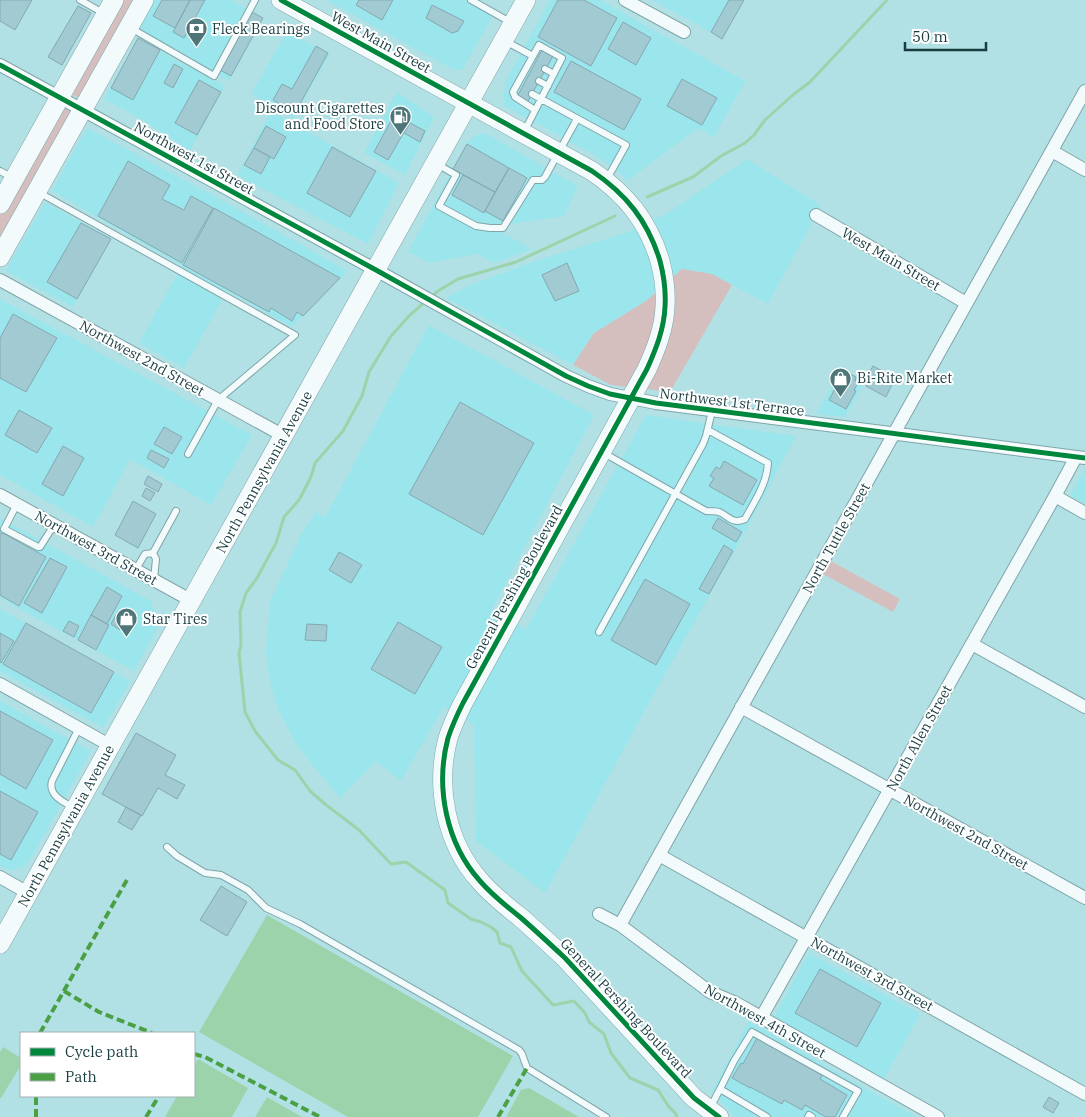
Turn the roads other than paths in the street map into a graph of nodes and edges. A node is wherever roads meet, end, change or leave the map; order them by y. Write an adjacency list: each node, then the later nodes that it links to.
1 (80, 0): 8 (lane)
2 (144, 0): 10 (main road)
3 (255, 0): 10 (lane)
4 (281, 0): 23 (main road, West Main Street)
5 (471, 0): 9 (lane)
6 (526, 0): 9 (main road, North Pennsylvania Avenue)
7 (625, 0): 11 (street)
8 (110, 7): 21 (main road)
9 (514, 23): 12 (main road, North Pennsylvania Avenue)
10 (129, 27): 24 (main road)
11 (684, 32)
12 (504, 40): 13 (lane); 23 (main road, North Pennsylvania Avenue)
13 (533, 60): 16 (lane); 25 (lane)
14 (0, 65): 21 (street, Northwest 1st Street)
15 (546, 69): 16 (lane)
16 (554, 74): 18 (lane)
17 (539, 81): 18 (lane)
18 (548, 86): 22 (lane)
19 (1085, 91): 28 (street, North Tuttle Street)
20 (532, 94): 22 (lane)
21 (59, 97): 24 (street, Northwest 1st Street); 32 (main road)
22 (541, 100): 25 (lane); 26 (lane)
23 (469, 104): 27 (main road, General Pershing Boulevard); 30 (main road, North Pennsylvania Avenue)
24 (82, 110): 34 (main road); 38 (street, Northwest 1st Street)
25 (535, 110): 27 (lane)
26 (577, 119): 29 (lane); 33 (lane)
27 (523, 133): 29 (main road, General Pershing Boulevard)
28 (1052, 151): 31 (street); 40 (street, North Tuttle Street)
29 (558, 152): 30 (lane); 33 (main road, General Pershing Boulevard)
30 (436, 163): 38 (main road, North Pennsylvania Avenue)
31 (1085, 170)
32 (7, 175): 35 (main road)
33 (606, 181): 41 (main road, General Pershing Boulevard)
34 (37, 191): 37 (main road); 42 (lane)
35 (0, 204)
36 (816, 215): 40 (street, West Main Street)
37 (0, 257)
38 (376, 270): 41 (street, Northwest 1st Terrace); 46 (main road, North Pennsylvania Avenue)
39 (0, 280): 42 (street, Northwest 2nd Street)
40 (966, 303): 45 (street, North Tuttle Street)
41 (631, 398): 43 (street, Northwest 1st Terrace); 47 (main road, General Pershing Boulevard)
42 (218, 400): 46 (street, Northwest 2nd Street); 48 (lane)
43 (712, 411): 44 (lane); 45 (street, Northwest 1st Terrace)
44 (708, 430): 50 (lane); 50 (lane)
45 (894, 434): 49 (street, Northwest 1st Terrace); 66 (street, North Tuttle Street)
46 (284, 436): 61 (main road, North Pennsylvania Avenue)
47 (602, 452): 50 (lane); 83 (main road, General Pershing Boulevard)
48 (188, 454)
49 (1080, 457): 52 (street, North Allen Street)
50 (676, 493): 62 (lane)
51 (0, 495): 53 (street, Northwest 3rd Street)
52 (1055, 496): 55 (street); 63 (street, North Allen Street)
53 (17, 504): 56 (street, Northwest 3rd Street); 57 (lane)
54 (176, 512): 58 (lane)
55 (1085, 513)
56 (54, 525): 57 (lane); 59 (street, Northwest 3rd Street)
57 (2, 528)
58 (153, 553): 59 (lane); 60 (lane)
59 (136, 569): 60 (street, Northwest 3rd Street)
60 (154, 579): 61 (street, Northwest 3rd Street)
61 (192, 600): 68 (main road, North Pennsylvania Avenue)
62 (599, 632)
63 (972, 644): 65 (street); 69 (street, North Allen Street)
64 (0, 684): 67 (street)
65 (1085, 707)
66 (741, 708): 69 (street, Northwest 2nd Street); 72 (street, North Tuttle Street)
67 (80, 728): 68 (street); 70 (lane)
68 (111, 746): 70 (main road, North Pennsylvania Avenue)
69 (890, 790): 75 (street, Northwest 2nd Street); 78 (street, North Allen Street)
70 (76, 809): 74 (main road, North Pennsylvania Avenue)
71 (167, 847): 84 (lane)
72 (659, 855): 77 (street, North Tuttle Street); 78 (street, Northwest 3rd Street)
73 (0, 877): 74 (street)
74 (28, 893): 79 (main road, North Pennsylvania Avenue)
75 (1085, 898)
76 (599, 914): 77 (street, Northwest 4th Street)
77 (620, 925): 80 (street, Northwest 4th Street)
78 (806, 937): 80 (street, North Allen Street); 82 (street, Northwest 3rd Street)
79 (0, 944)
80 (761, 1018): 87 (street, Northwest 4th Street)
81 (720, 1089): 83 (lane); 85 (lane); 86 (lane)
82 (1085, 1094)
83 (711, 1114)
84 (606, 1117)
85 (767, 1117)
86 (843, 1117)
87 (938, 1117)

